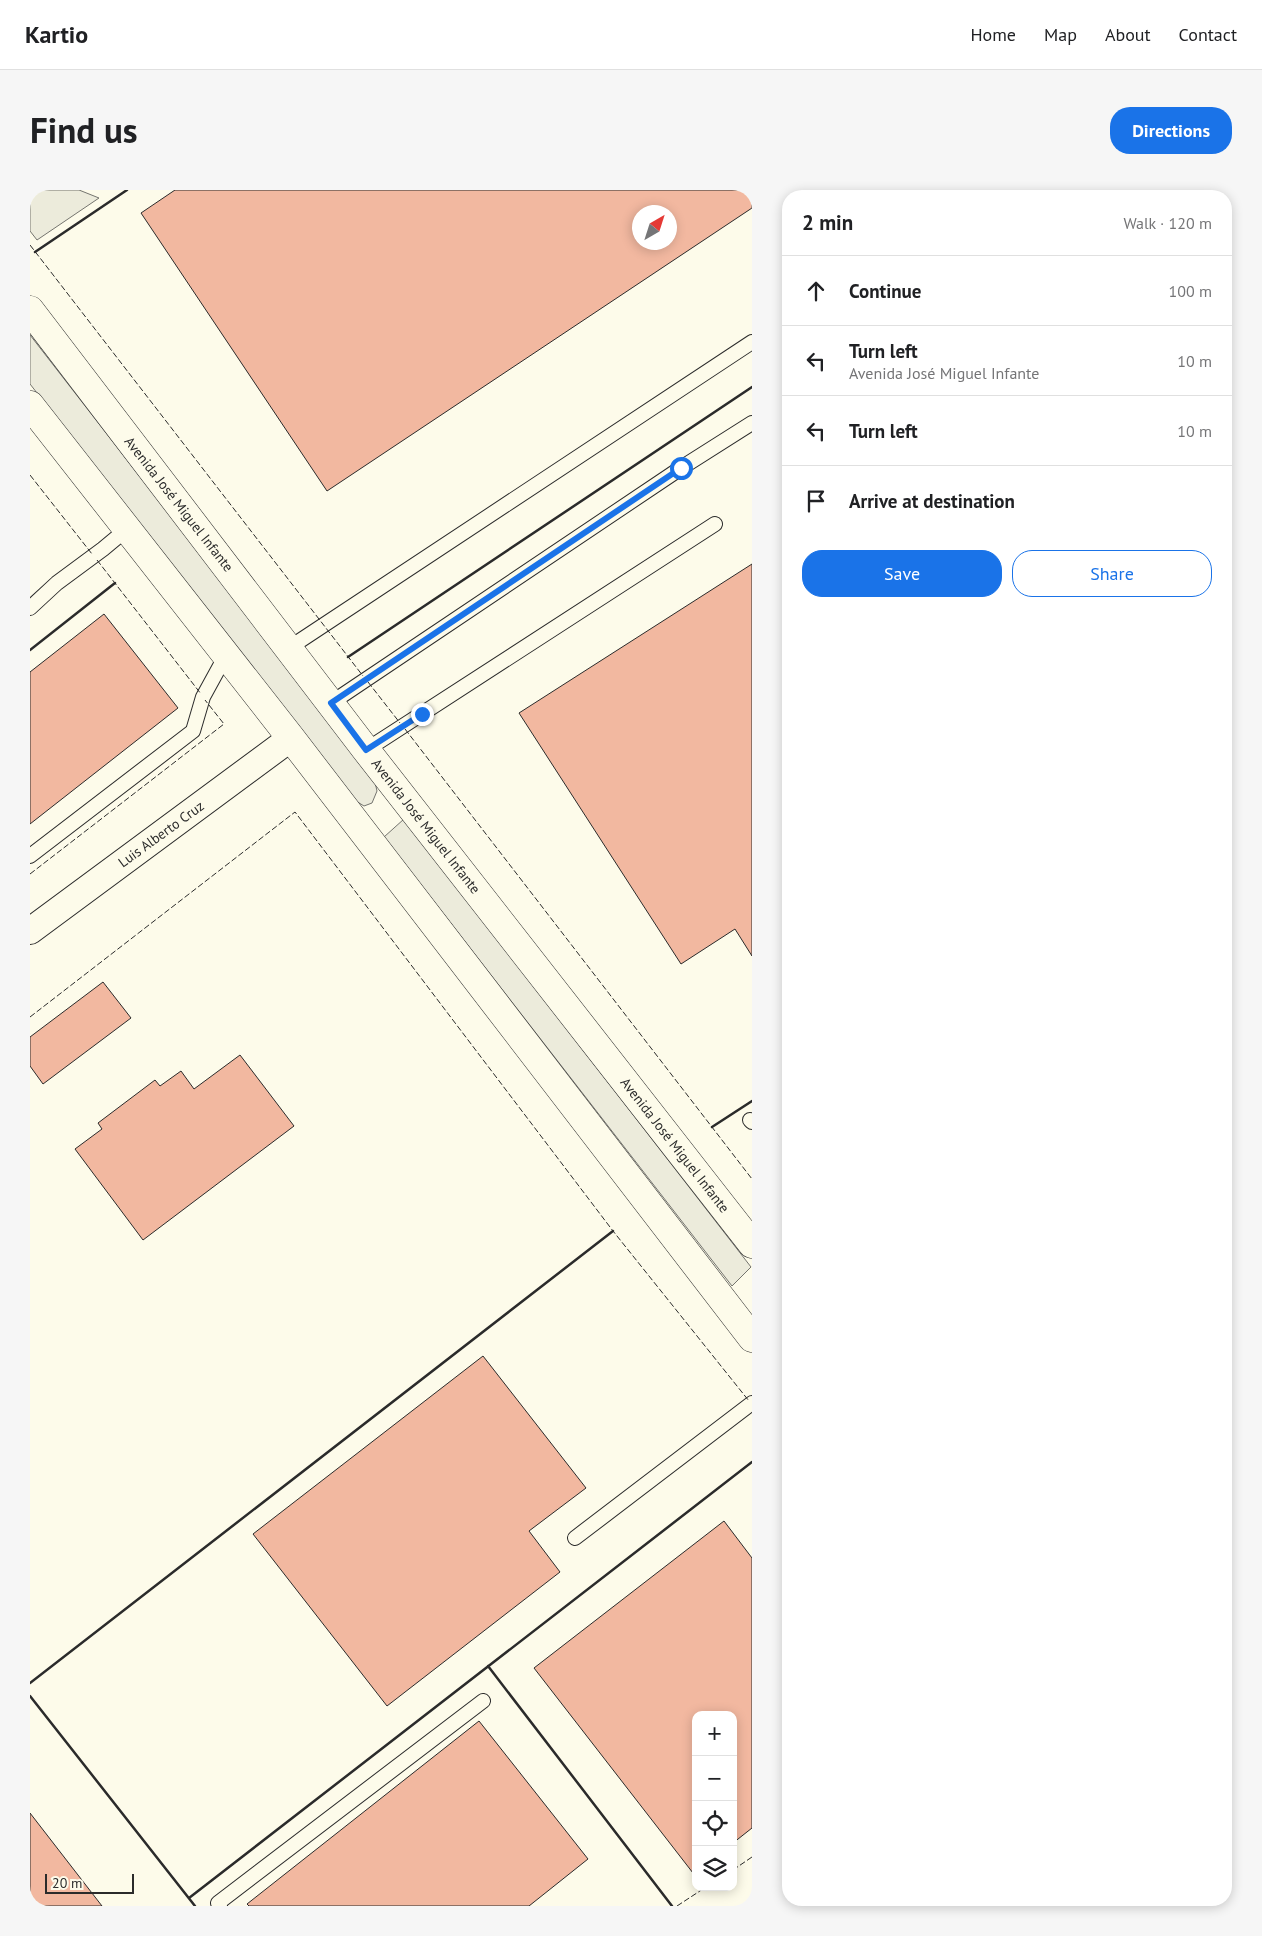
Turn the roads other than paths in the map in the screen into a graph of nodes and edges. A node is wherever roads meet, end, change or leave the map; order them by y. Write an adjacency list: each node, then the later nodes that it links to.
1 (30, 310): 8 (street, Avenida José Miguel Infante)
2 (752, 342): 8 (lane)
3 (30, 405): 6 (street)
4 (752, 423): 10 (lane)
5 (715, 524): 12 (lane)
6 (127, 529): 7 (lane); 9 (street)
7 (30, 608)
8 (289, 648): 10 (street, Avenida José Miguel Infante)
9 (226, 655): 11 (street); 13 (lane)
10 (331, 703): 12 (street, Avenida José Miguel Infante)
11 (291, 738): 14 (street, Luis Alberto Cruz); 16 (street)
12 (366, 750): 15 (street, Avenida José Miguel Infante)
13 (30, 856)
14 (30, 931)
15 (752, 1244)
16 (740, 1307): 17 (street)
17 (752, 1338)
18 (752, 1402): 19 (lane)
19 (574, 1538)
20 (483, 1702): 21 (lane)
21 (220, 1906)

